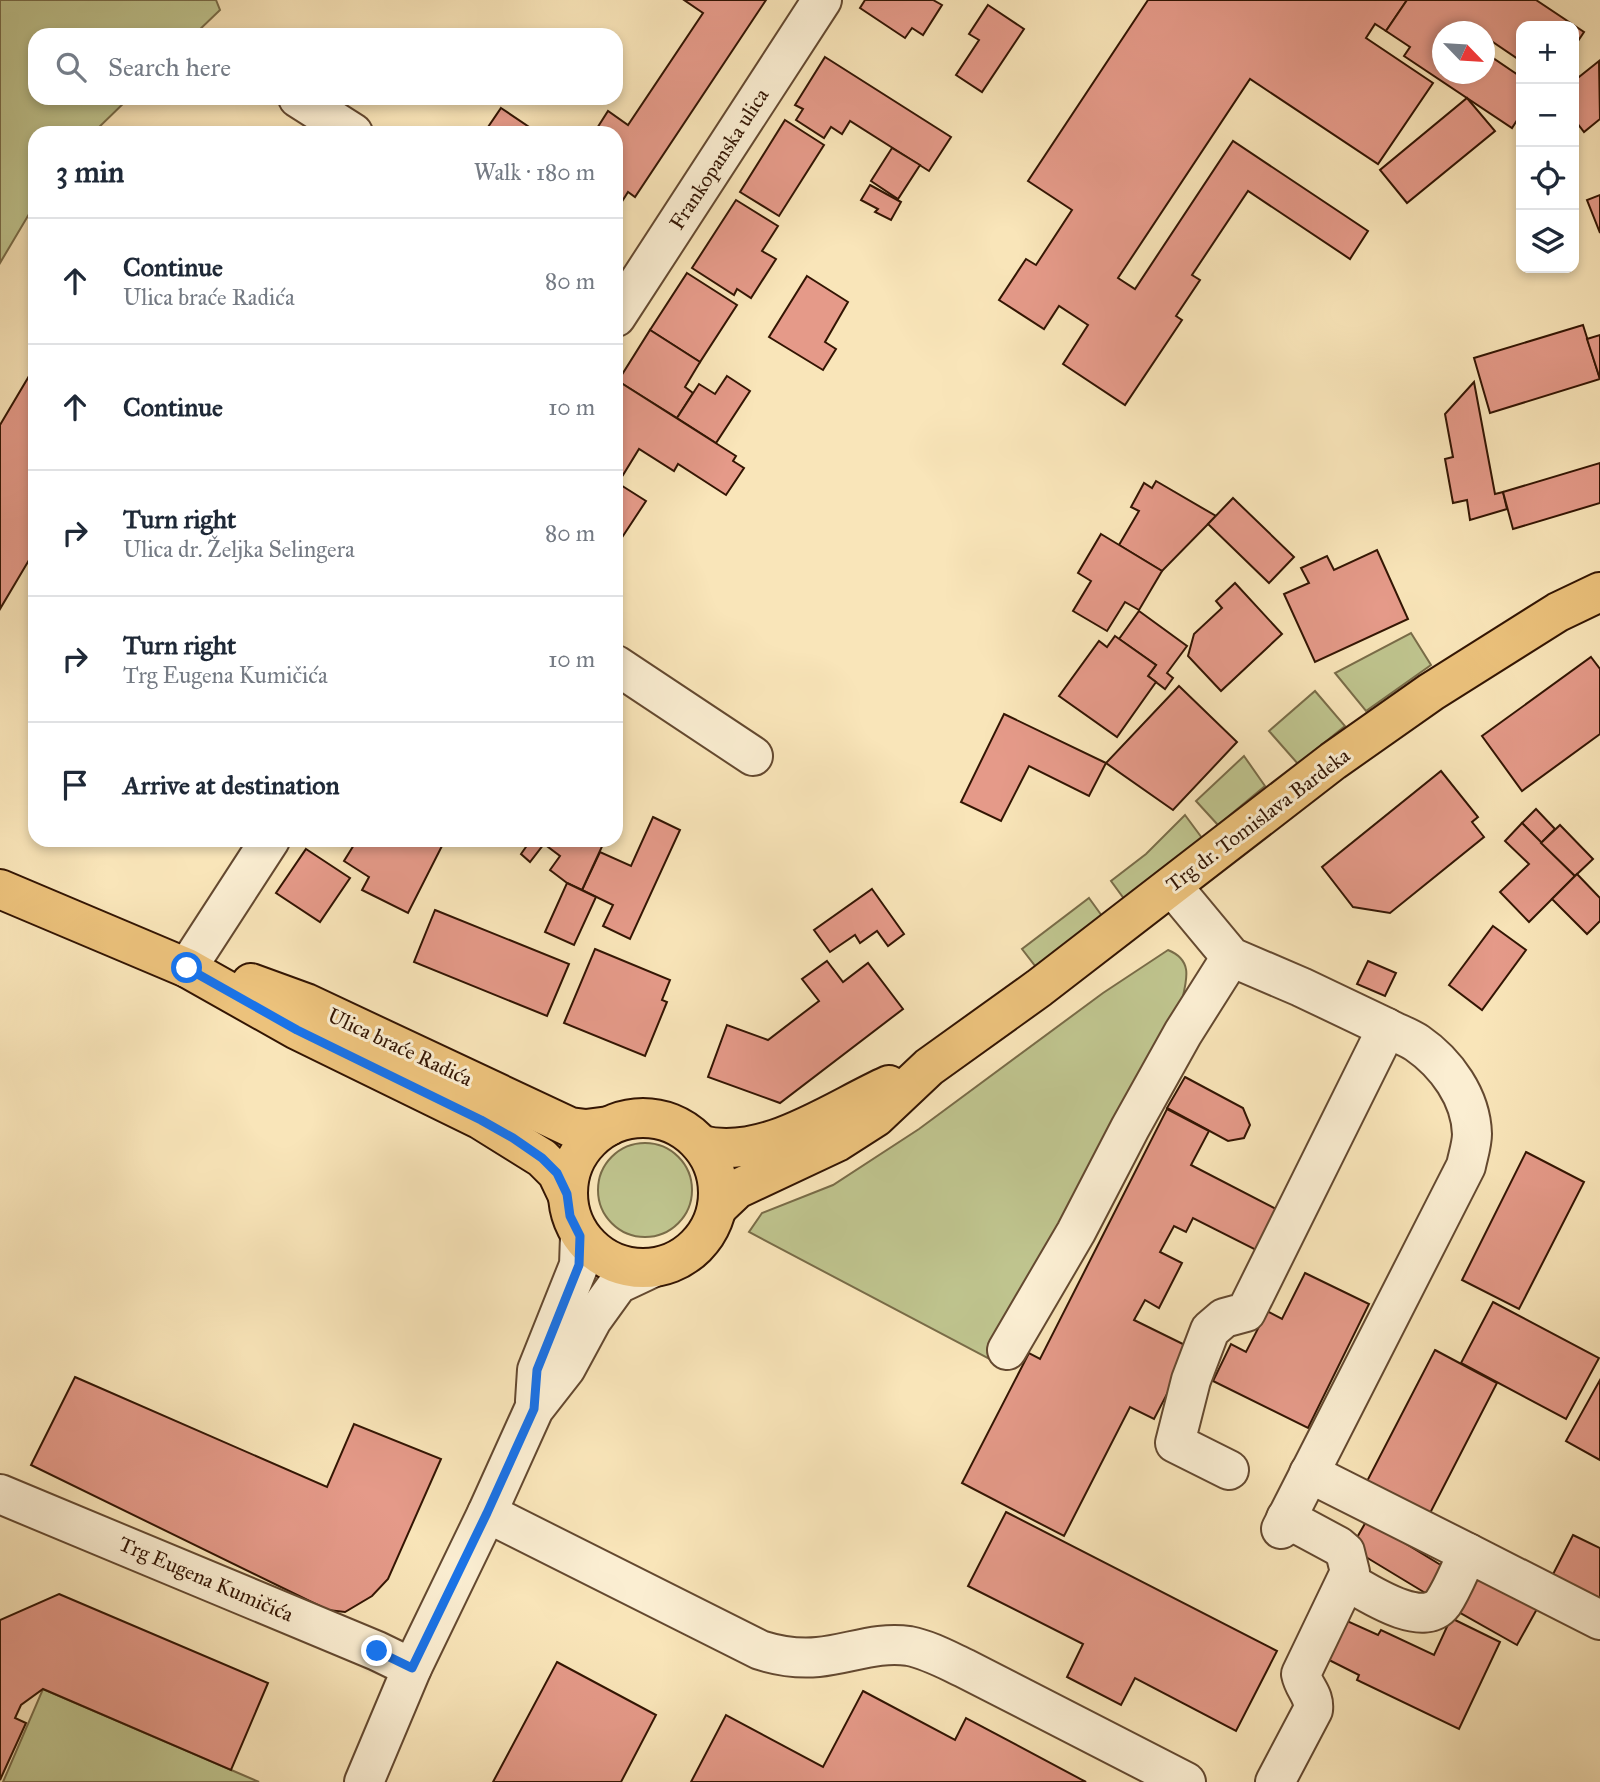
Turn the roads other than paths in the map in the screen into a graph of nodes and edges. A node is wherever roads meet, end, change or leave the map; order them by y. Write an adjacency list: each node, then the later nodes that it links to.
1 (822, 0): 4 (street, Frankopanska ulica)
2 (309, 105): 3 (street)
3 (342, 126)
4 (623, 302)
5 (1600, 592): 9 (main road, Trg dr. Tomislava Bardeka)
6 (623, 671): 7 (street)
7 (753, 756)
8 (265, 847): 12 (street)
9 (1172, 886): 11 (street); 14 (main road, Trg dr. Tomislava Bardeka)
10 (0, 888): 12 (main road, Ulica braće Radića)
11 (1231, 957): 13 (street); 21 (street)
12 (187, 968): 15 (main road, Ulica braće Radića); 17 (main road, Ulica braće Radića)
13 (1387, 1028): 23 (street); 24 (street)
14 (929, 1067): 16 (main road, Trg dr. Tomislava Bardeka); 18 (main road, Trg dr. Tomislava Bardeka)
15 (609, 1126): 16 (main road); 17 (main road)
16 (701, 1145): 18 (main road)
17 (567, 1194): 19 (main road)
18 (717, 1208): 20 (main road)
19 (580, 1236): 20 (main road); 22 (street)
20 (652, 1268): 22 (street)
21 (1007, 1350)
22 (534, 1409): 26 (street)
23 (1229, 1470)
24 (1309, 1472): 27 (street); 28 (street)
25 (0, 1494): 30 (street, Trg Eugena Kumičića)
26 (487, 1513): 30 (street); 32 (street)
27 (1468, 1553): 28 (street); 29 (street)
28 (1348, 1581): 33 (street)
29 (1600, 1620)
30 (412, 1668): 31 (street)
31 (364, 1782)
32 (1186, 1782)
33 (1275, 1782)

